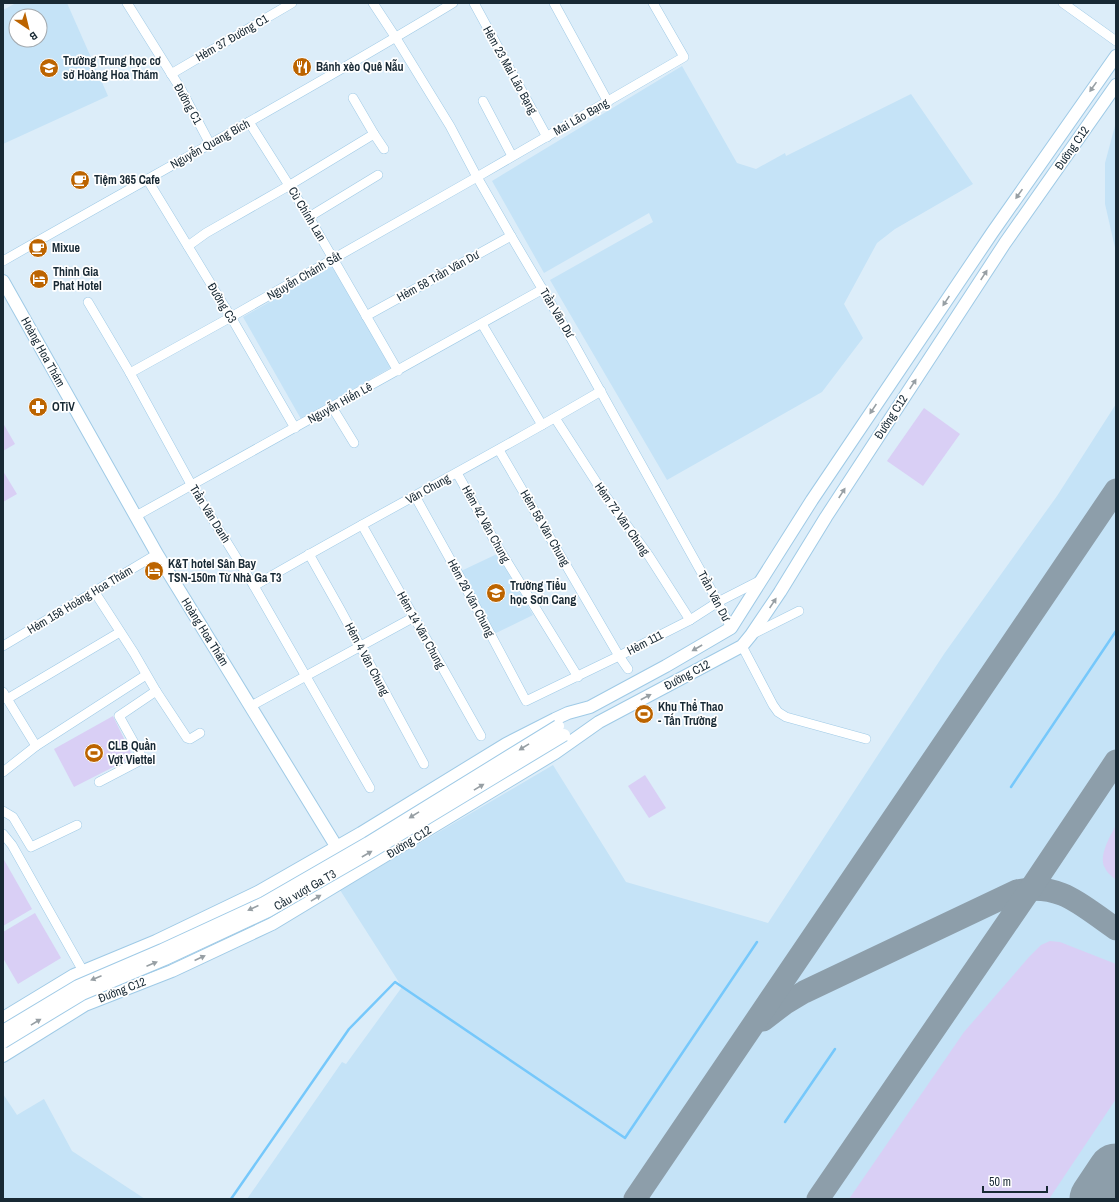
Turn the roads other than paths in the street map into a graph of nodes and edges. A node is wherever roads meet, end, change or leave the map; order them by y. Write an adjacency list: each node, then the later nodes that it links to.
1 (127, 3): 12 (street, Đường C1)
2 (292, 3): 12 (street, Hẻm 37 Đường C1)
3 (373, 3): 9 (street, Trần Văn Dư)
4 (452, 3): 9 (street, Nguyễn Quang Bích)
5 (474, 3): 19 (street, Hẻm 23 Mai Lão Bạng)
6 (554, 3): 16 (street)
7 (653, 3): 16 (street, Mai Lão Bạng)
8 (1064, 3): 10 (street)
9 (396, 38): 17 (street, Nguyễn Quang Bích); 24 (street, Trần Văn Dư)
10 (1116, 41)
11 (1116, 56): 54 (main road, Đường C12, one-way to 54)
12 (171, 74): 20 (street, Đường C1)
13 (1116, 85): 63 (main road, Đường C12, one-way to 13)
14 (353, 98): 18 (street)
15 (483, 101): 22 (street)
16 (608, 102): 19 (street, Mai Lão Bạng)
17 (249, 122): 20 (street, Nguyễn Quang Bích); 26 (street, Cù Chính Lan)
18 (374, 134): 21 (street); 26 (street)
19 (547, 137): 22 (street, Mai Lão Bạng)
20 (210, 144): 25 (street, Nguyễn Quang Bích)
21 (384, 149)
22 (512, 156): 24 (street, Mai Lão Bạng)
23 (378, 175): 27 (street)
24 (477, 177): 28 (street, Trần Văn Dư); 30 (street, Nguyễn Chánh Sắt)
25 (147, 179): 29 (street, Đường C3); 31 (street, Nguyễn Quang Bích)
26 (290, 185): 27 (street, Cù Chính Lan); 29 (street)
27 (309, 217): 30 (street, Cù Chính Lan)
28 (511, 236): 33 (street, Trần Văn Dư); 35 (street, Hẻm 58 Trần Văn Dư)
29 (188, 246): 36 (street, Đường C3)
30 (334, 259): 35 (street, Cù Chính Lan); 36 (street, Nguyễn Chánh Sắt)
31 (3, 261)
32 (3, 281): 50 (main road, Hoàng Hoa Thám)
33 (543, 289): 37 (street, Nguyễn Hiến Lê); 40 (street, Trần Văn Dư)
34 (88, 302): 39 (street, Trần Văn Danh)
35 (366, 316): 38 (street, Cù Chính Lan)
36 (231, 317): 39 (street, Nguyễn Chánh Sắt); 44 (street, Đường C3)
37 (482, 324): 38 (street, Nguyễn Hiến Lê); 43 (street)
38 (398, 371): 41 (street, Nguyễn Hiến Lê)
39 (130, 372): 48 (street, Trần Văn Danh)
40 (601, 391): 42 (street, Văn Chung); 57 (street, Trần Văn Dư)
41 (332, 407): 44 (street, Nguyễn Hiến Lê); 45 (street)
42 (555, 418): 43 (street, Văn Chung); 60 (street, Hẻm 72 Văn Chung)
43 (542, 425): 46 (street, Văn Chung)
44 (295, 428): 48 (street, Nguyễn Hiến Lê)
45 (354, 443)
46 (499, 450): 47 (street, Văn Chung); 67 (street, Hẻm 56 Văn Chung)
47 (457, 473): 49 (street, Văn Chung); 71 (street, Hẻm 42 Văn Chung)
48 (192, 486): 50 (street, Nguyễn Hiến Lê); 55 (street, Trần Văn Danh)
49 (415, 496): 51 (street, Văn Chung); 74 (street, Hẻm 28 Văn Chung)
50 (136, 516): 52 (main road, Hoàng Hoa Thám)
51 (362, 525): 53 (street, Văn Chung); 59 (street, Hẻm 14 Văn Chung)
52 (157, 554): 56 (street, Hẻm 158 Hoàng Hoa Thám); 75 (main road, Hoàng Hoa Thám)
53 (309, 554): 55 (street, Văn Chung); 65 (street, Hẻm 4 Văn Chung)
54 (761, 580): 57 (street, Hẻm 111); 61 (main road, Đường C12)
55 (254, 586): 70 (street, Trần Văn Danh)
56 (94, 591): 62 (street); 64 (street, Hẻm 158 Hoàng Hoa Thám)
57 (718, 602): 60 (street, Hẻm 111); 61 (street, Trần Văn Dư)
58 (798, 611): 63 (street)
59 (414, 617): 65 (street); 80 (street, Hẻm 14 Văn Chung)
60 (690, 620): 67 (street, Hẻm 111)
61 (731, 628): 76 (main road, Đường C12, one-way to 76)
62 (120, 632): 69 (street); 73 (street)
63 (751, 635): 66 (main road, Đường C12)
64 (3, 646)
65 (360, 646): 70 (street); 83 (street, Hẻm 4 Văn Chung)
66 (742, 646): 77 (main road, Đường C12, one-way to 66); 81 (street)
67 (619, 656): 68 (street, Hẻm 56 Văn Chung); 71 (street, Hẻm 111)
68 (628, 669)
69 (146, 675): 72 (street); 82 (street)
70 (306, 676): 75 (street); 86 (street, Trần Văn Danh)
71 (578, 677): 74 (street, Hẻm 111)
72 (156, 691): 79 (street); 85 (street)
73 (5, 695): 82 (street)
74 (526, 701)
75 (251, 706): 90 (main road, Hoàng Hoa Thám)
76 (590, 707): 78 (main road, Cầu vượt Ga T3); 90 (main road, Đường C12)
77 (599, 722): 78 (main road, Cầu vượt Ga T3); 91 (main road, Đường C12)
78 (561, 731): 94 (main road, Cầu vượt Ga T3, one-way to 94, bridge); 95 (main road, Cầu vượt Ga T3, one-way to 78, bridge)
79 (200, 733)
80 (481, 736)
81 (866, 740)
82 (36, 746): 84 (street)
83 (424, 764)
84 (3, 772)
85 (98, 782)
86 (370, 788)
87 (3, 811): 88 (street)
88 (77, 825)
89 (3, 834): 92 (street)
90 (337, 847): 91 (main road, Hoàng Hoa Thám); 92 (main road, Đường C12)
91 (354, 875): 96 (main road, Đường C12, one-way to 91)
92 (84, 971): 93 (main road, Đường C12)
93 (3, 1018)
94 (3, 1031)
95 (3, 1042)
96 (3, 1056)

